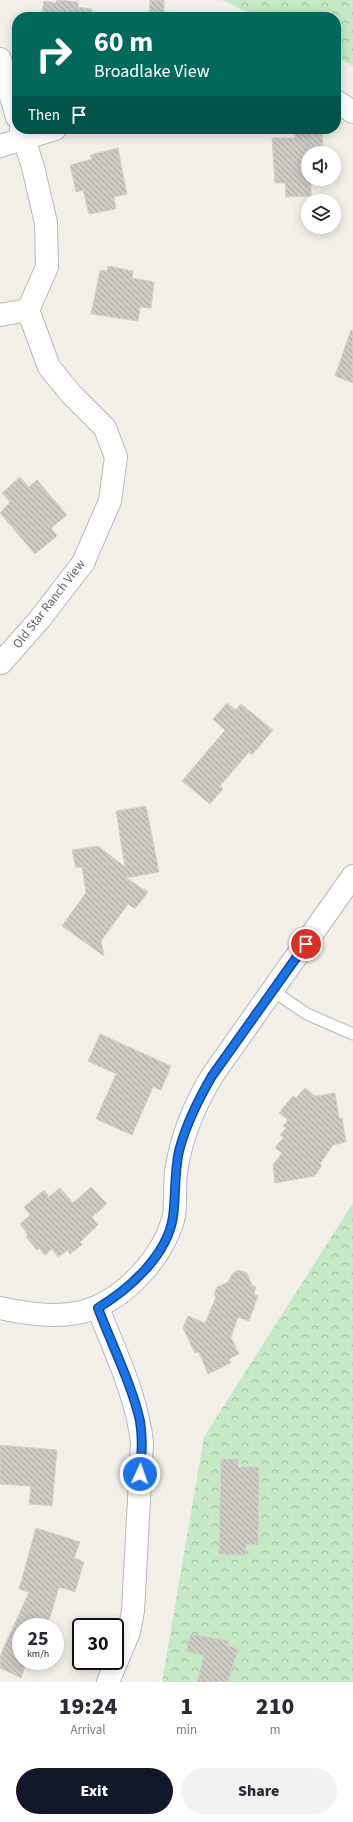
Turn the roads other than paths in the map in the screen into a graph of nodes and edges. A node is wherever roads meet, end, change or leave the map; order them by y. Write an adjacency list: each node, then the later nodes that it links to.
1 (0, 59): 2 (street)
2 (12, 100)
3 (341, 104): 4 (street)
4 (353, 112)
5 (22, 134): 6 (street); 7 (street)
6 (0, 146)
7 (28, 310): 8 (street); 9 (street, Old Star Ranch View)
8 (0, 315)
9 (2, 663)
10 (353, 876): 11 (street)
11 (273, 991): 12 (lane); 14 (street)
12 (353, 1034)
13 (0, 1308): 14 (street)
14 (98, 1308): 15 (street)
15 (108, 1682)

